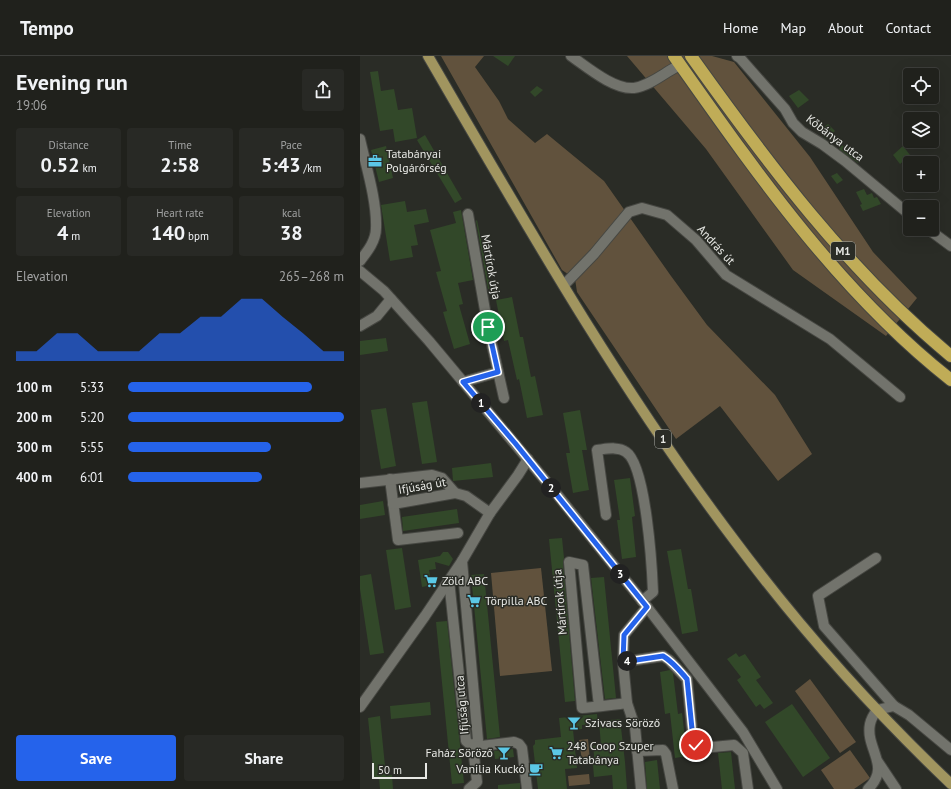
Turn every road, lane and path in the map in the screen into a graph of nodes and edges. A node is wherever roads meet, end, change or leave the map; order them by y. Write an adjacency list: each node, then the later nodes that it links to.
1 (428, 56): 13 (main road, 1)
2 (571, 56): 5 (street)
3 (691, 56): 16 (highway, M1)
4 (737, 56): 7 (street, Kőbánya utca)
5 (675, 61): 18 (highway, M1)
6 (360, 139): 11 (street)
7 (903, 209)
8 (468, 214): 17 (street, Mártírok útja)
9 (937, 236): 10 (street)
10 (951, 246)
11 (360, 261)
12 (360, 271): 14 (street)
13 (564, 285): 20 (street, András út); 39 (main road, 1)
14 (391, 299): 15 (street); 19 (street)
15 (360, 326)
16 (951, 356)
17 (498, 372): 19 (street); 21 (street, Mártírok útja)
18 (951, 380)
19 (463, 382): 22 (street)
20 (900, 397)
21 (504, 398)
22 (528, 459): 27 (street); 33 (street)
23 (390, 479): 24 (street, Ifjúság út); 25 (street, Ifjúság út); 26 (street, Ifjúság út)
24 (360, 483)
25 (455, 493): 26 (street, Ifjúság út); 27 (street, Ifjúság út)
26 (393, 504): 29 (street, Ifjúság út)
27 (490, 513): 31 (street)
28 (606, 515): 33 (street)
29 (458, 533)
30 (876, 558): 37 (street)
31 (462, 561): 32 (street); 40 (street, Ifjúság utca)
32 (449, 580): 38 (street); 40 (street, Ifjúság utca)
33 (645, 604): 34 (street); 50 (street)
34 (623, 662): 35 (street); 49 (street)
35 (627, 703): 36 (street, Mártírok útja); 42 (street)
36 (599, 706): 36 (street, Mártírok útja)
37 (894, 706): 39 (street); 41 (street)
38 (360, 707)
39 (877, 710): 43 (street); 44 (main road, 1)
40 (473, 747): 45 (street); 46 (street)
41 (951, 750)
42 (637, 751): 47 (street); 48 (street)
43 (877, 760): 51 (street); 52 (street)
44 (951, 784)
45 (469, 789)
46 (527, 789)
47 (641, 789)
48 (673, 789)
49 (748, 789)
50 (777, 789)
51 (868, 789)
52 (896, 789)

